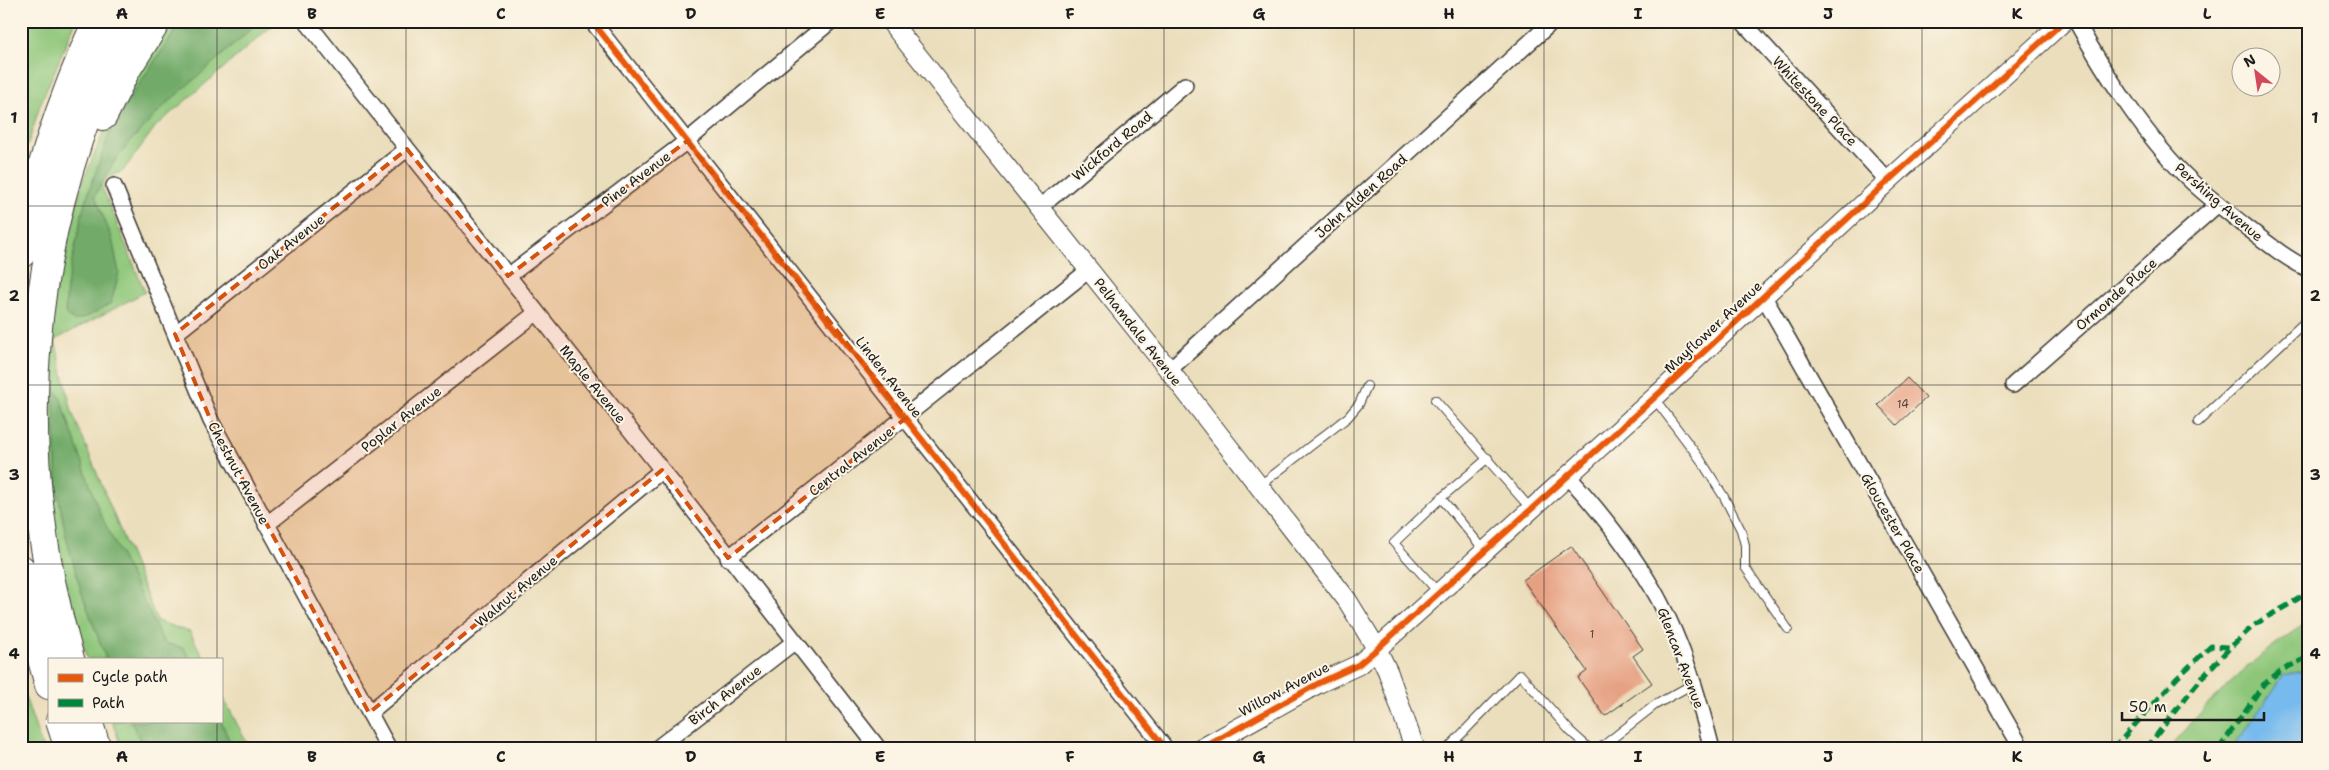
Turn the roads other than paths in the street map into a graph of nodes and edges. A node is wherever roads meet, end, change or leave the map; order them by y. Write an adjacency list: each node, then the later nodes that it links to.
1 (97, 21): 20 (highway)
2 (126, 21): 19 (highway)
3 (157, 21): 19 (highway)
4 (306, 21): 14 (street, Maple Avenue)
5 (592, 21): 13 (street, Linden Avenue)
6 (832, 21): 13 (street, Pine Avenue)
7 (890, 21): 18 (street, Pelhamdale Avenue)
8 (1552, 21): 28 (street, John Alden Road)
9 (1742, 21): 15 (street, Whitestone Place)
10 (2064, 21): 15 (street, Mayflower Avenue)
11 (2076, 21): 17 (street, Pershing Avenue)
12 (1185, 85): 18 (street, Wickford Road)
13 (686, 141): 23 (street, Pine Avenue); 33 (street, Linden Avenue)
14 (407, 149): 23 (street, Maple Avenue); 27 (street, Oak Avenue)
15 (1888, 181): 24 (street, Mayflower Avenue)
16 (114, 186): 27 (street, Chestnut Avenue)
17 (2218, 204): 21 (street, Pershing Avenue); 29 (street, Ormonde Place)
18 (1039, 208): 22 (street, Pelhamdale Avenue)
19 (57, 212): 49 (highway)
20 (21, 254)
21 (2308, 269)
22 (1090, 270): 28 (street, Pelhamdale Avenue); 33 (street, Central Avenue)
23 (508, 276): 25 (street, Maple Avenue)
24 (1764, 297): 31 (street, Mayflower Avenue); 67 (street, Gloucester Place)
25 (536, 313): 36 (street, Maple Avenue); 41 (street, Poplar Avenue)
26 (2308, 319): 34 (lane)
27 (175, 334): 41 (street, Chestnut Avenue)
28 (1169, 370): 38 (street, Pelhamdale Avenue)
29 (2013, 385)
30 (1367, 386): 38 (lane)
31 (1654, 398): 37 (street, Mayflower Avenue); 46 (lane)
32 (1435, 400): 35 (lane)
33 (906, 418): 43 (street, Central Avenue); 60 (street, Linden Avenue)
34 (2198, 422)
35 (1488, 458): 39 (lane); 40 (lane)
36 (662, 470): 43 (street, Maple Avenue); 52 (street, Walnut Avenue)
37 (1568, 476): 40 (street, Mayflower Avenue); 51 (street, Glencar Avenue)
38 (1259, 486): 48 (street, Pelhamdale Avenue)
39 (1441, 498): 42 (lane); 45 (lane)
40 (1531, 509): 42 (street, Mayflower Avenue)
41 (266, 525): 52 (street, Chestnut Avenue)
42 (1485, 551): 45 (street, Mayflower Avenue)
43 (728, 558): 47 (street, Maple Avenue)
44 (21, 569): 50 (highway)
45 (1439, 592): 48 (street, Mayflower Avenue)
46 (1788, 629)
47 (794, 642): 58 (street, Birch Avenue); 59 (street, Maple Avenue)
48 (1377, 649): 61 (street, Willow Avenue); 62 (street, Pelhamdale Avenue)
49 (70, 658)
50 (48, 681)
51 (1693, 684): 65 (lane); 66 (street, Glencar Avenue)
52 (369, 713): 57 (street, Chestnut Avenue)
53 (60, 722): 55 (highway)
54 (88, 722): 56 (highway)
55 (69, 749)
56 (97, 749)
57 (389, 749)
58 (656, 749)
59 (878, 749)
60 (1166, 749)
61 (1201, 749)
62 (1415, 749)
63 (1447, 749): 64 (lane)
64 (1590, 749)
65 (1599, 749)
66 (1712, 749)
67 (2022, 749)

